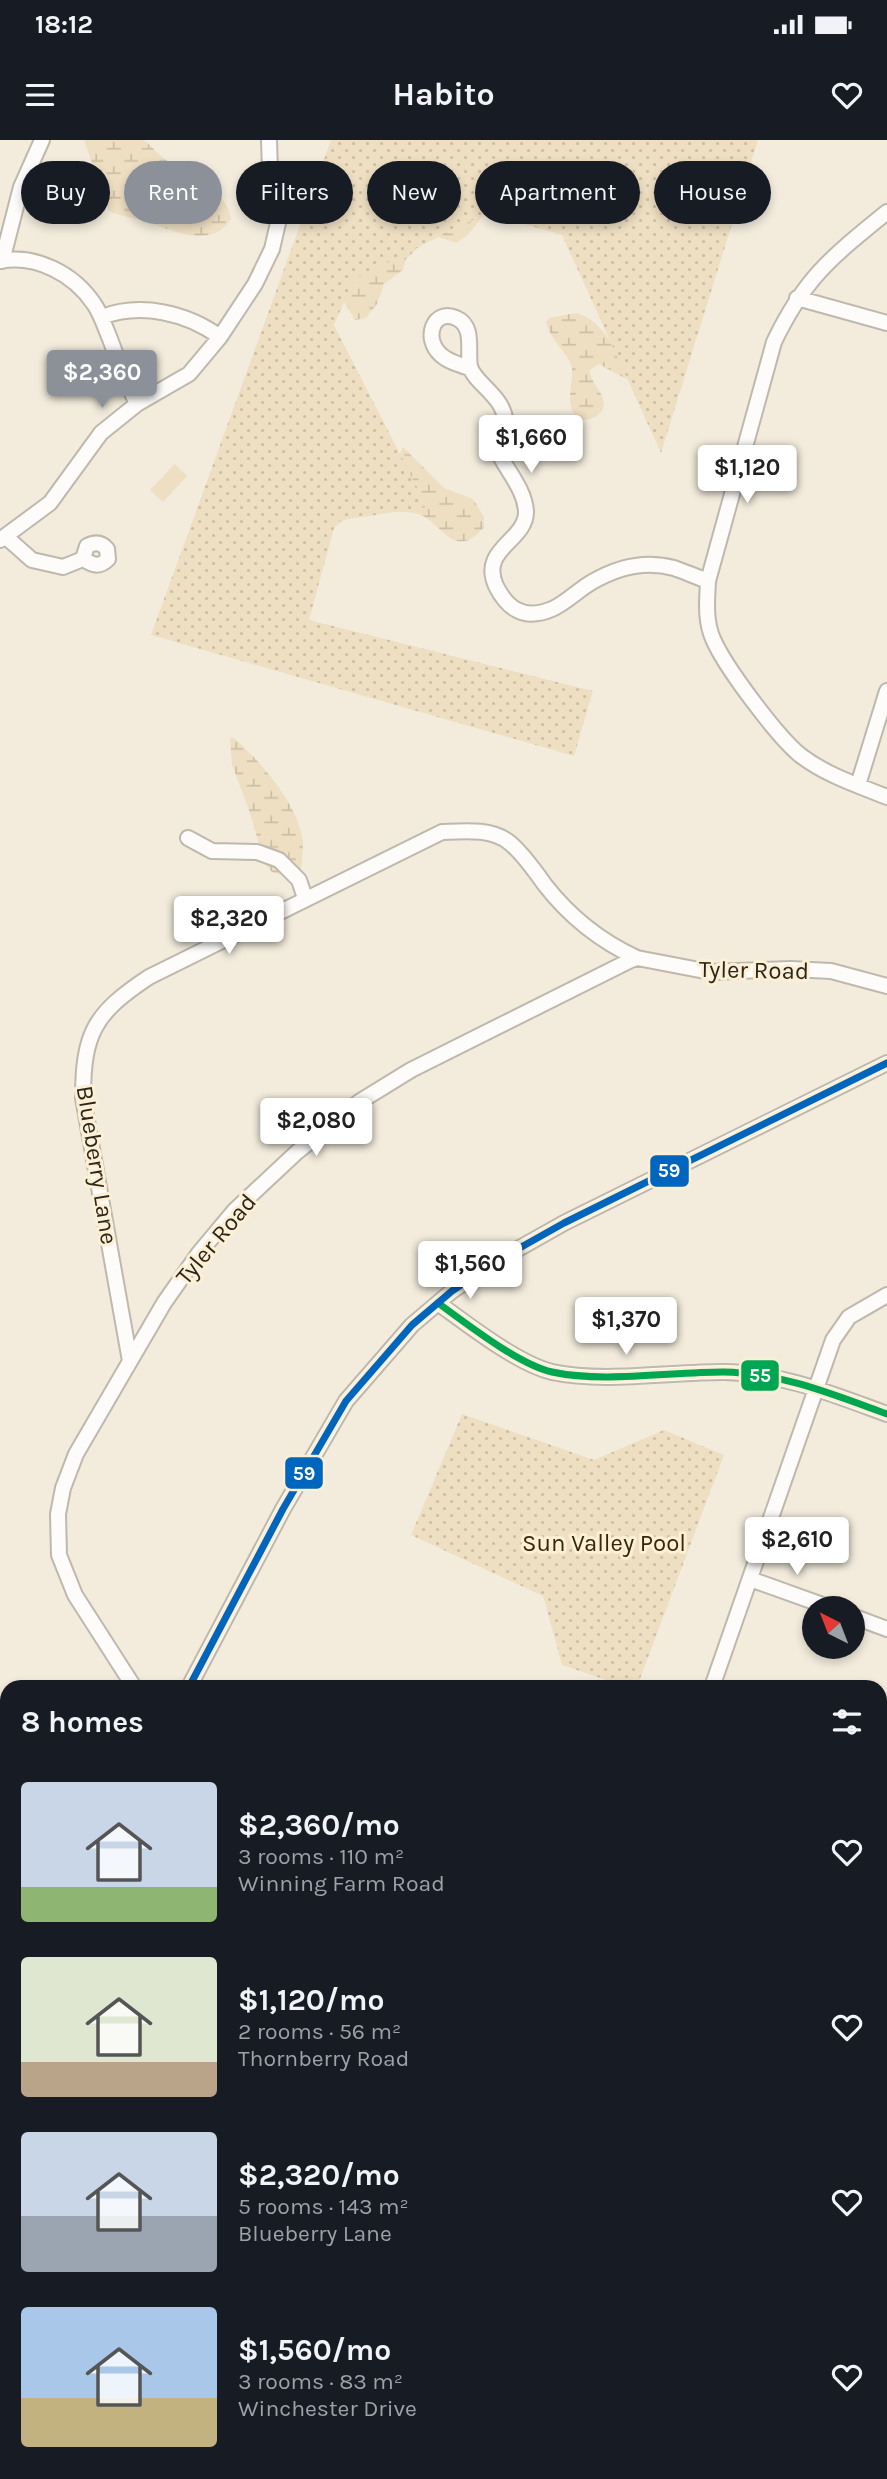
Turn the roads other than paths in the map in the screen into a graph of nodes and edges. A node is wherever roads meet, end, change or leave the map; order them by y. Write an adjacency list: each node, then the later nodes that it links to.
1 (42, 140): 4 (street)
2 (269, 140): 8 (street)
3 (887, 212): 5 (street)
4 (1, 261): 6 (street)
5 (797, 298): 7 (street); 13 (street)
6 (102, 317): 8 (street); 10 (street)
7 (887, 323)
8 (220, 337): 10 (street)
9 (470, 368): 13 (street)
10 (137, 404): 11 (street)
11 (3, 538): 12 (street)
12 (83, 559)
13 (708, 581): 15 (street)
14 (887, 691): 15 (street)
15 (858, 785): 16 (street)
16 (887, 797)
17 (188, 838): 18 (street)
18 (305, 898): 19 (street, Blueberry Lane); 24 (street, Blueberry Lane)
19 (637, 958): 20 (street, Tyler Road); 24 (street, Tyler Road)
20 (887, 986)
21 (887, 1063): 23 (street)
22 (887, 1295): 25 (street)
23 (438, 1303): 25 (street); 32 (street)
24 (130, 1361): 31 (street, Tyler Road)
25 (815, 1388): 26 (street); 27 (street)
26 (887, 1414)
27 (750, 1579): 28 (street); 33 (street)
28 (802, 1598)
29 (865, 1621): 30 (street)
30 (887, 1629)
31 (130, 1680)
32 (192, 1680)
33 (714, 1680)

